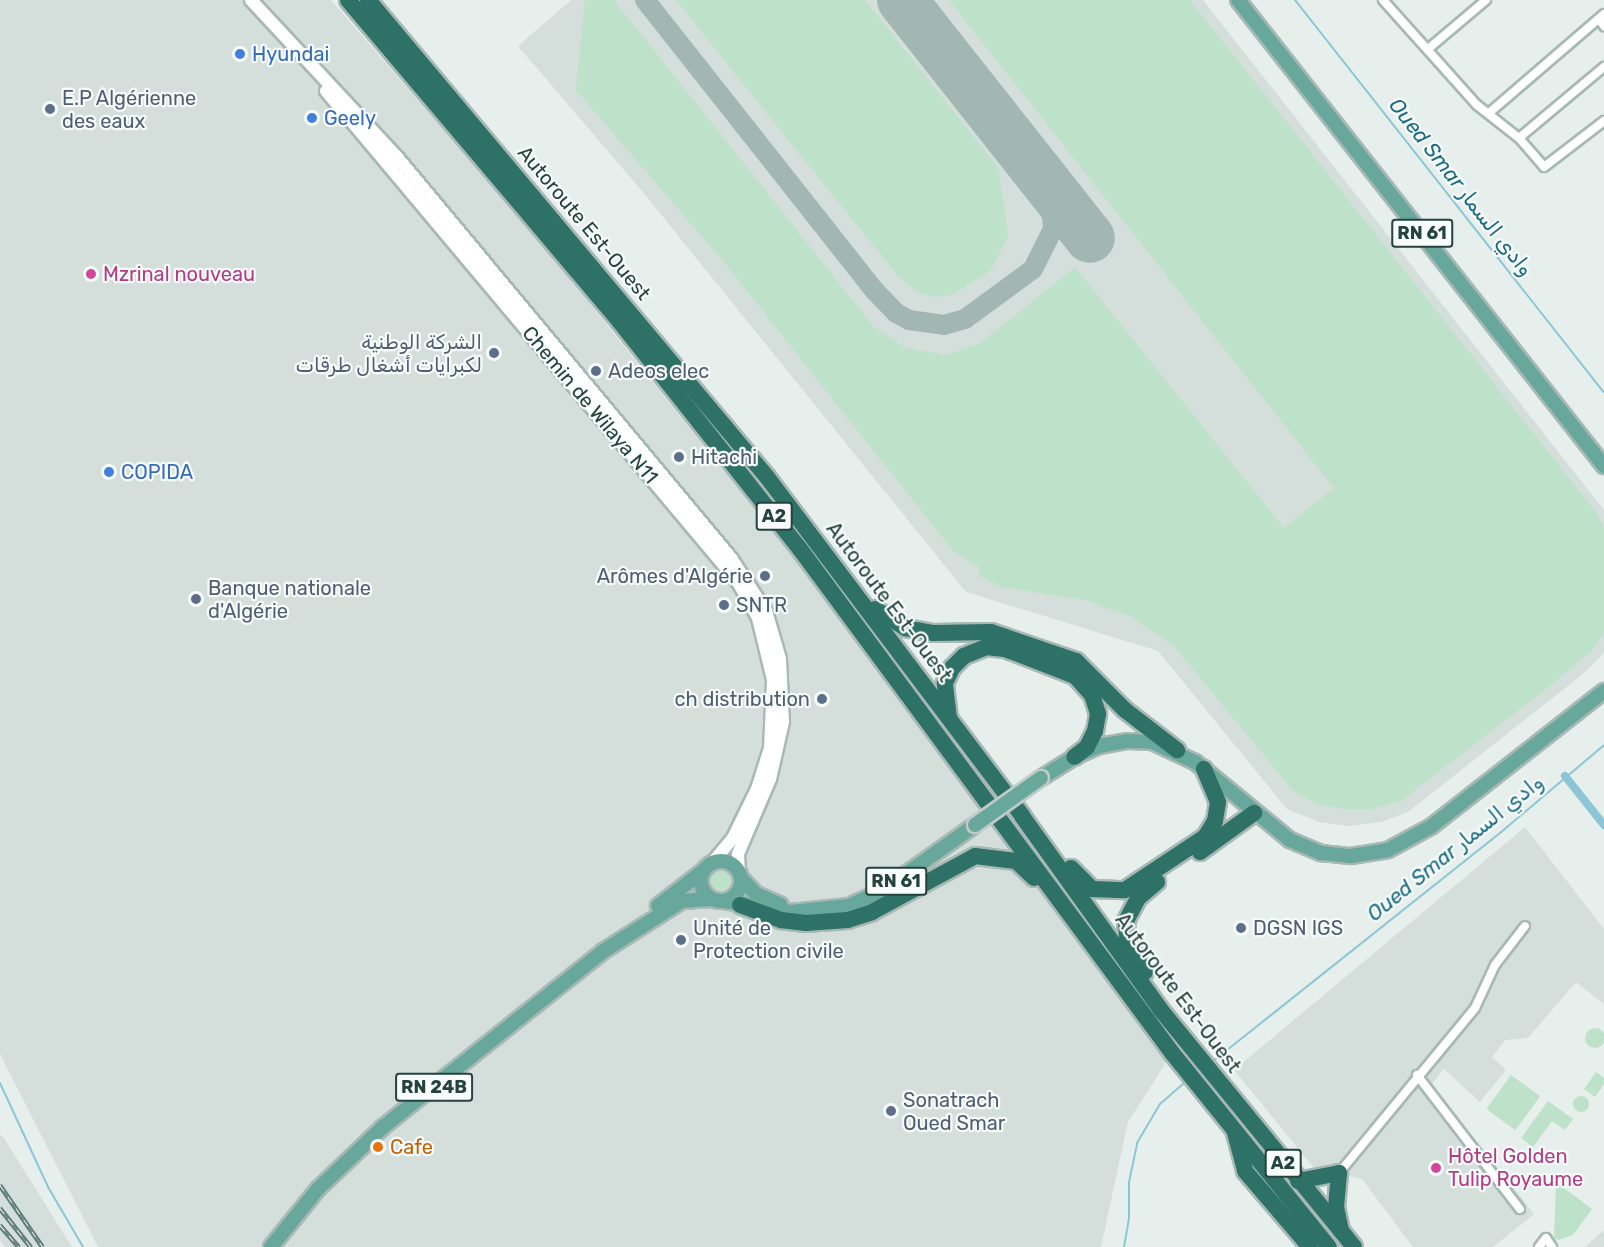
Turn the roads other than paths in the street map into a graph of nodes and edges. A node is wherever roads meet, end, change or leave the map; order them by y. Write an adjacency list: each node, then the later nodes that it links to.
1 (241, 0): 24 (main road, Chemin de Wilaya N11)
2 (251, 0): 25 (main road)
3 (348, 0): 30 (highway, Autoroute Est-Ouest / A2)
4 (368, 0): 15 (highway, Autoroute Est-Ouest / A2)
5 (1238, 0): 14 (main road, RN 61)
6 (1383, 0): 9 (street)
7 (1486, 0): 9 (street)
8 (1602, 20): 11 (street)
9 (1428, 49): 11 (street)
10 (1604, 67): 13 (street)
11 (1489, 113): 13 (street)
12 (1604, 121): 13 (street)
13 (1519, 138)
14 (1604, 466)
15 (846, 579): 17 (highway, Autoroute Est-Ouest / A2); 18 (highway)
16 (1604, 691): 21 (main road, RN 61)
17 (949, 719): 19 (highway); 22 (highway, Autoroute Est-Ouest / A2)
18 (1177, 750): 19 (main road, RN 61); 20 (main road, RN 61)
19 (1074, 757): 28 (main road, RN 61, bridge)
20 (1204, 770): 21 (main road, RN 61); 23 (highway)
21 (1250, 810): 23 (highway); 32 (highway)
22 (1022, 816): 23 (highway); 32 (highway, Autoroute Est-Ouest / A2)
23 (1205, 837)
24 (708, 867): 25 (main road); 26 (main road); 31 (main road)
25 (740, 875): 26 (main road); 28 (main road, RN 61)
26 (717, 900): 27 (main road, RN 61); 31 (main road, RN 61)
27 (740, 905): 28 (main road, RN 61); 30 (highway)
28 (806, 912)
29 (1525, 926): 33 (street)
30 (1089, 942): 34 (highway, Autoroute Est-Ouest / A2)
31 (613, 944): 40 (main road, RN 24B)
32 (1160, 1009): 36 (highway, Autoroute Est-Ouest / A2)
33 (1417, 1075): 35 (street); 37 (street)
34 (1235, 1132): 41 (highway); 42 (highway, Autoroute Est-Ouest / A2)
35 (1339, 1173): 36 (highway); 38 (highway)
36 (1298, 1181): 38 (highway, Autoroute Est-Ouest / A2)
37 (1520, 1209)
38 (1341, 1232): 43 (highway, Autoroute Est-Ouest / A2)
39 (1540, 1244): 44 (street); 45 (street)
40 (271, 1247)
41 (1310, 1247)
42 (1329, 1247)
43 (1354, 1247)
44 (1533, 1247)
45 (1552, 1247)

